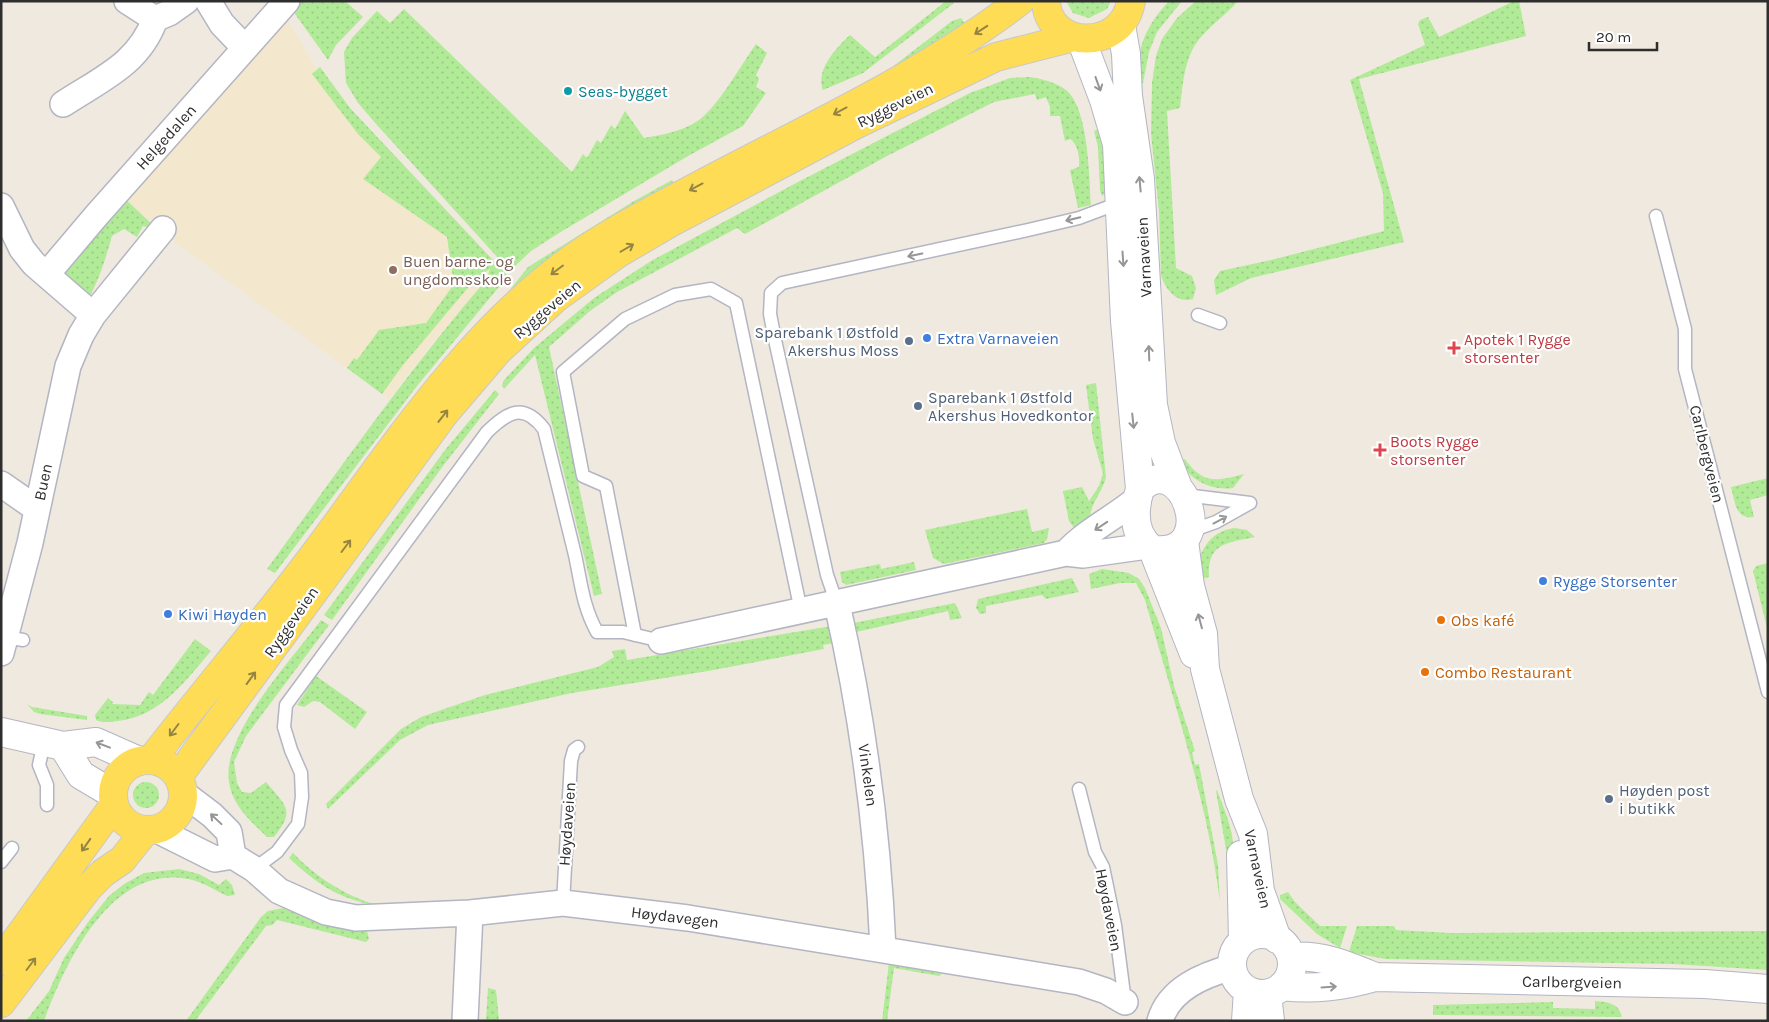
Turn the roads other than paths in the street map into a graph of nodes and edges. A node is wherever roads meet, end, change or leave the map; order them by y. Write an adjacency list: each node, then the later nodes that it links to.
1 (127, 1): 8 (street)
2 (186, 1): 8 (street)
3 (208, 1): 10 (street)
4 (287, 1): 10 (street, Helgedalen)
5 (1020, 1): 37 (main road, Ryggeveien, one-way to 37)
6 (1046, 1): 9 (main road)
7 (1130, 8): 9 (main road, Ryggeveien); 21 (street, Varnaveien, one-way to 7)
8 (155, 19): 11 (street)
9 (1077, 38): 12 (street, Varnaveien, one-way to 12); 38 (main road, Ryggeveien, one-way to 9)
10 (245, 48): 16 (street, Helgedalen)
11 (63, 104)
12 (1119, 203): 22 (street, Varnaveien, one-way to 22); 27 (lane, one-way to 27)
13 (1, 206): 16 (street)
14 (1656, 216): 33 (lane, Carlbergveien)
15 (163, 229): 17 (street, Buen)
16 (47, 274): 17 (street)
17 (93, 315): 23 (street, Buen)
18 (1198, 315): 19 (lane)
19 (1220, 323)
20 (1, 484): 23 (street)
21 (1181, 490): 22 (street); 24 (street, Varnaveien); 24 (lane, one-way to 21)
22 (1139, 494): 25 (street, Varnaveien); 26 (street, one-way to 26)
23 (44, 499): 31 (street, Buen)
24 (1186, 536): 25 (street); 32 (street, Varnaveien, one-way to 24)
25 (1150, 548): 26 (street); 32 (street, Varnaveien)
26 (1066, 553): 27 (street)
27 (837, 604): 28 (street); 51 (street, Vinkelen)
28 (801, 610): 29 (lane); 30 (street)
29 (635, 634): 30 (lane); 46 (lane)
30 (661, 641)
31 (10, 643)
32 (1205, 669): 40 (street, Varnaveien)
33 (1768, 692)
34 (1, 732): 35 (street)
35 (54, 744): 37 (street, one-way to 35); 41 (street); 42 (lane)
36 (578, 747): 47 (lane, Høydaveien)
37 (145, 761): 38 (main road); 41 (main road)
38 (180, 785): 43 (main road); 46 (street, one-way to 38)
39 (1079, 790): 57 (lane, Høydaveien)
40 (1239, 799): 49 (street, Varnaveien); 50 (street, Varnaveien)
41 (114, 800): 43 (main road); 52 (main road, one-way to 52)
42 (47, 805)
43 (151, 829): 46 (street); 58 (main road, one-way to 43)
44 (12, 848): 45 (lane)
45 (1, 862)
46 (244, 863): 48 (street, Høydavegen)
47 (563, 903): 48 (street, Høydavegen); 51 (street, Høydavegen)
48 (470, 913): 60 (street)
49 (1243, 941): 50 (street); 53 (street)
50 (1284, 948): 54 (street, Carlbergveien); 56 (street)
51 (883, 949): 57 (street, Høydavegen)
52 (3, 953)
53 (1232, 967): 56 (street); 59 (street)
54 (1375, 977): 55 (street, Carlbergveien); 56 (street, Carlbergveien, one-way to 54)
55 (1768, 989)
56 (1266, 990): 61 (street); 62 (street)
57 (1125, 1002)
58 (1, 1003)
59 (1161, 1015)
60 (465, 1021)
61 (1246, 1021)
62 (1270, 1021)

